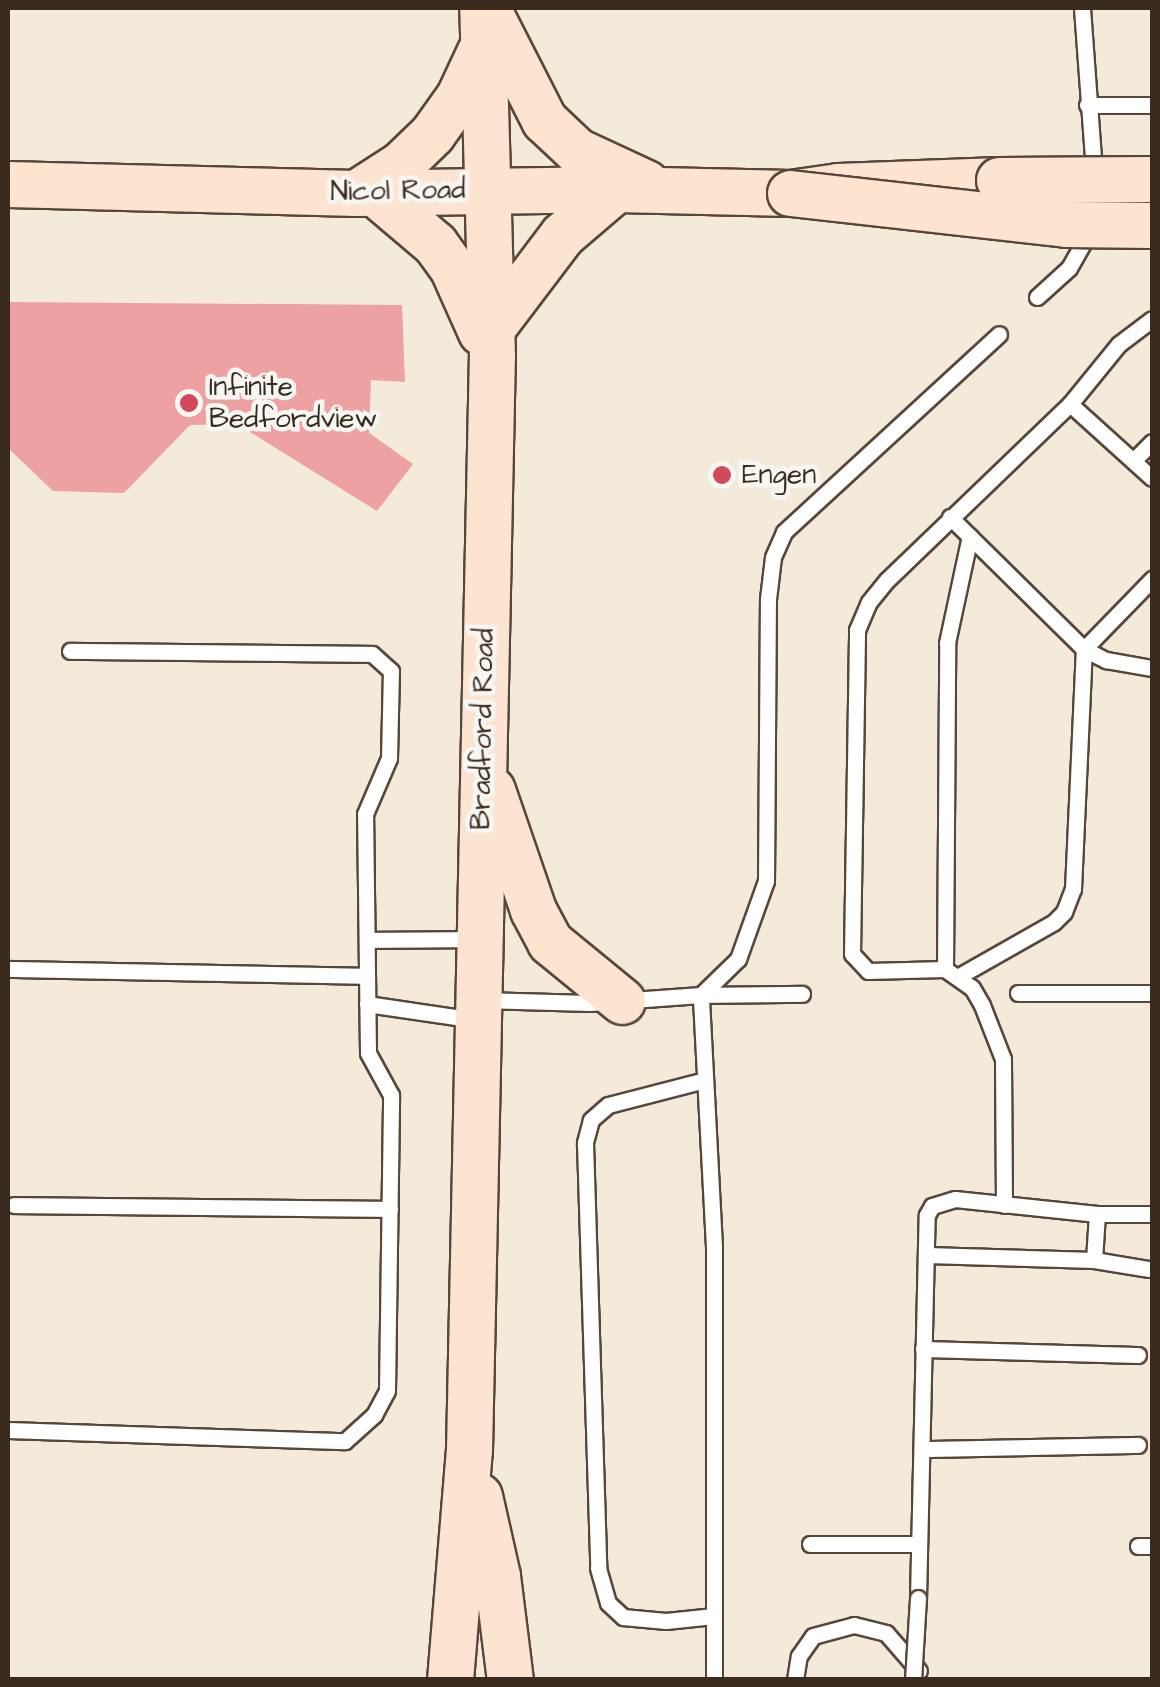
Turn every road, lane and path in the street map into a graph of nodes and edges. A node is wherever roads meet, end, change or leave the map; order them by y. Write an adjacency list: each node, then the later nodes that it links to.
1 (1082, 8): 3 (lane)
2 (483, 21): 8 (main road, Bradford Road); 10 (main road); 11 (main road)
3 (1087, 104): 4 (lane); 7 (lane)
4 (1152, 105)
5 (1152, 179): 12 (main road, Nicol Road, bridge)
6 (8, 184): 11 (main road, Nicol Road)
7 (1095, 188)
8 (484, 189): 9 (main road, Nicol Road); 11 (main road, Nicol Road); 18 (main road, Bradford Road)
9 (616, 189): 10 (main road, Nicol Road); 18 (main road)
10 (661, 190): 12 (main road, Nicol Road)
11 (365, 193): 18 (main road)
12 (790, 193): 14 (main road, Nicol Road, bridge)
13 (1094, 208): 15 (lane)
14 (1152, 225)
15 (1037, 297)
16 (1152, 319): 19 (lane)
17 (998, 334): 38 (lane)
18 (491, 342): 29 (main road, Bradford Road)
19 (1070, 404): 21 (lane); 23 (lane)
20 (1152, 442): 21 (lane)
21 (1134, 460): 22 (lane)
22 (1152, 478)
23 (950, 517): 24 (lane); 33 (lane)
24 (970, 536): 26 (lane); 33 (lane)
25 (1152, 580): 26 (lane)
26 (1084, 648): 28 (lane); 33 (lane)
27 (70, 651): 31 (lane)
28 (1152, 668)
29 (482, 760): 30 (main road, Bradford Road); 39 (main road)
30 (478, 939): 31 (lane); 41 (main road, Bradford Road)
31 (366, 940): 34 (lane)
32 (8, 969): 34 (lane)
33 (952, 972): 43 (lane)
34 (367, 976): 40 (lane)
35 (1018, 993): 36 (lane)
36 (1152, 993)
37 (802, 994): 38 (lane)
38 (701, 995): 39 (lane); 42 (lane)
39 (622, 1001): 41 (lane)
40 (367, 1004): 41 (lane); 45 (lane)
41 (476, 1010): 56 (main road, Bradford Road)
42 (705, 1080): 59 (lane); 59 (lane)
43 (1004, 1205): 46 (lane); 48 (lane)
44 (14, 1206): 45 (lane)
45 (390, 1209): 53 (lane)
46 (1097, 1214): 47 (lane); 49 (lane)
47 (1152, 1214)
48 (927, 1255): 49 (lane); 51 (lane)
49 (1094, 1260): 50 (lane)
50 (1148, 1269)
51 (922, 1349): 52 (lane); 55 (lane)
52 (1138, 1355)
53 (8, 1430)
54 (1138, 1445): 55 (lane)
55 (924, 1449): 58 (lane)
56 (469, 1450): 60 (main road, Bradford Road); 61 (main road, Bradford Road)
57 (810, 1544): 58 (lane)
58 (919, 1544): 64 (lane, bridge)
59 (714, 1616): 62 (lane)
60 (450, 1680)
61 (510, 1680)
62 (714, 1680)
63 (795, 1680): 64 (lane)
64 (916, 1680)

